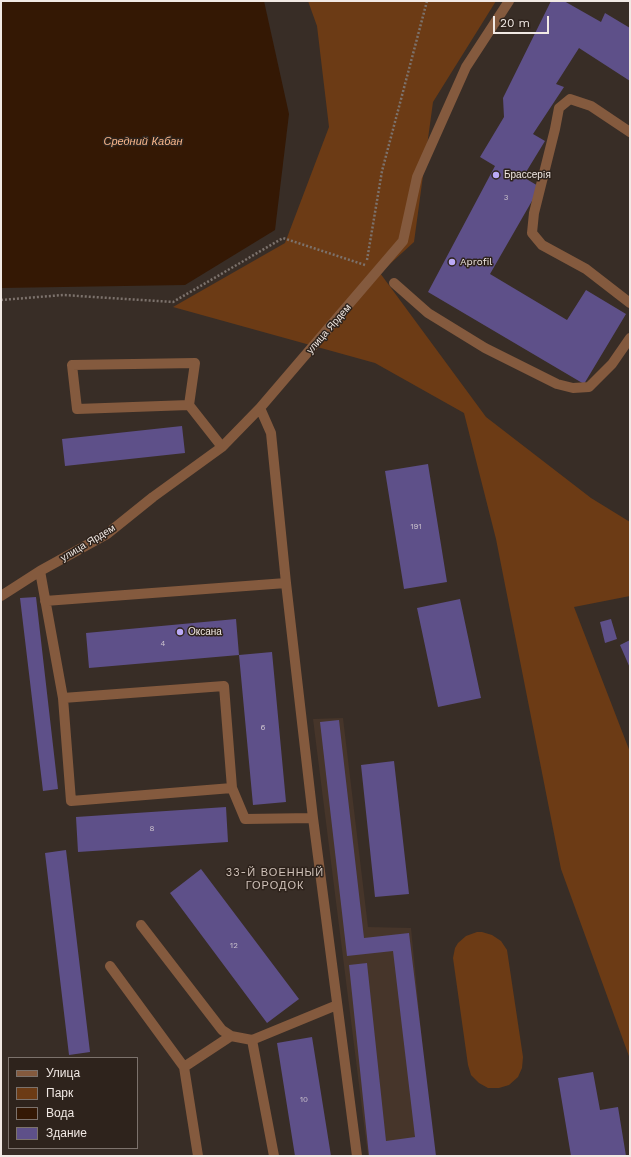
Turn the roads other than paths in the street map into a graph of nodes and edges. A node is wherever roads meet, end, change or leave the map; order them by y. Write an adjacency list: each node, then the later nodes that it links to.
1 (509, 1): 7 (street, улица Ярдем)
2 (630, 132): 4 (street)
3 (394, 283): 5 (street)
4 (630, 303)
5 (630, 338)
6 (189, 405): 6 (street); 8 (street)
7 (260, 408): 8 (street, улица Ярдем); 10 (street)
8 (222, 447): 9 (street, улица Ярдем)
9 (40, 571): 11 (street, улица Ярдем); 12 (street)
10 (286, 583): 12 (street); 15 (street)
11 (1, 596)
12 (45, 601): 13 (street)
13 (63, 698): 14 (street); 14 (street)
14 (232, 788): 15 (street)
15 (314, 818): 18 (street)
16 (141, 925): 19 (street)
17 (110, 966): 21 (street)
18 (337, 1005): 20 (street); 24 (street)
19 (231, 1036): 20 (street); 21 (street)
20 (252, 1040): 23 (street)
21 (184, 1067): 22 (street)
22 (198, 1156)
23 (274, 1156)
24 (357, 1156)

